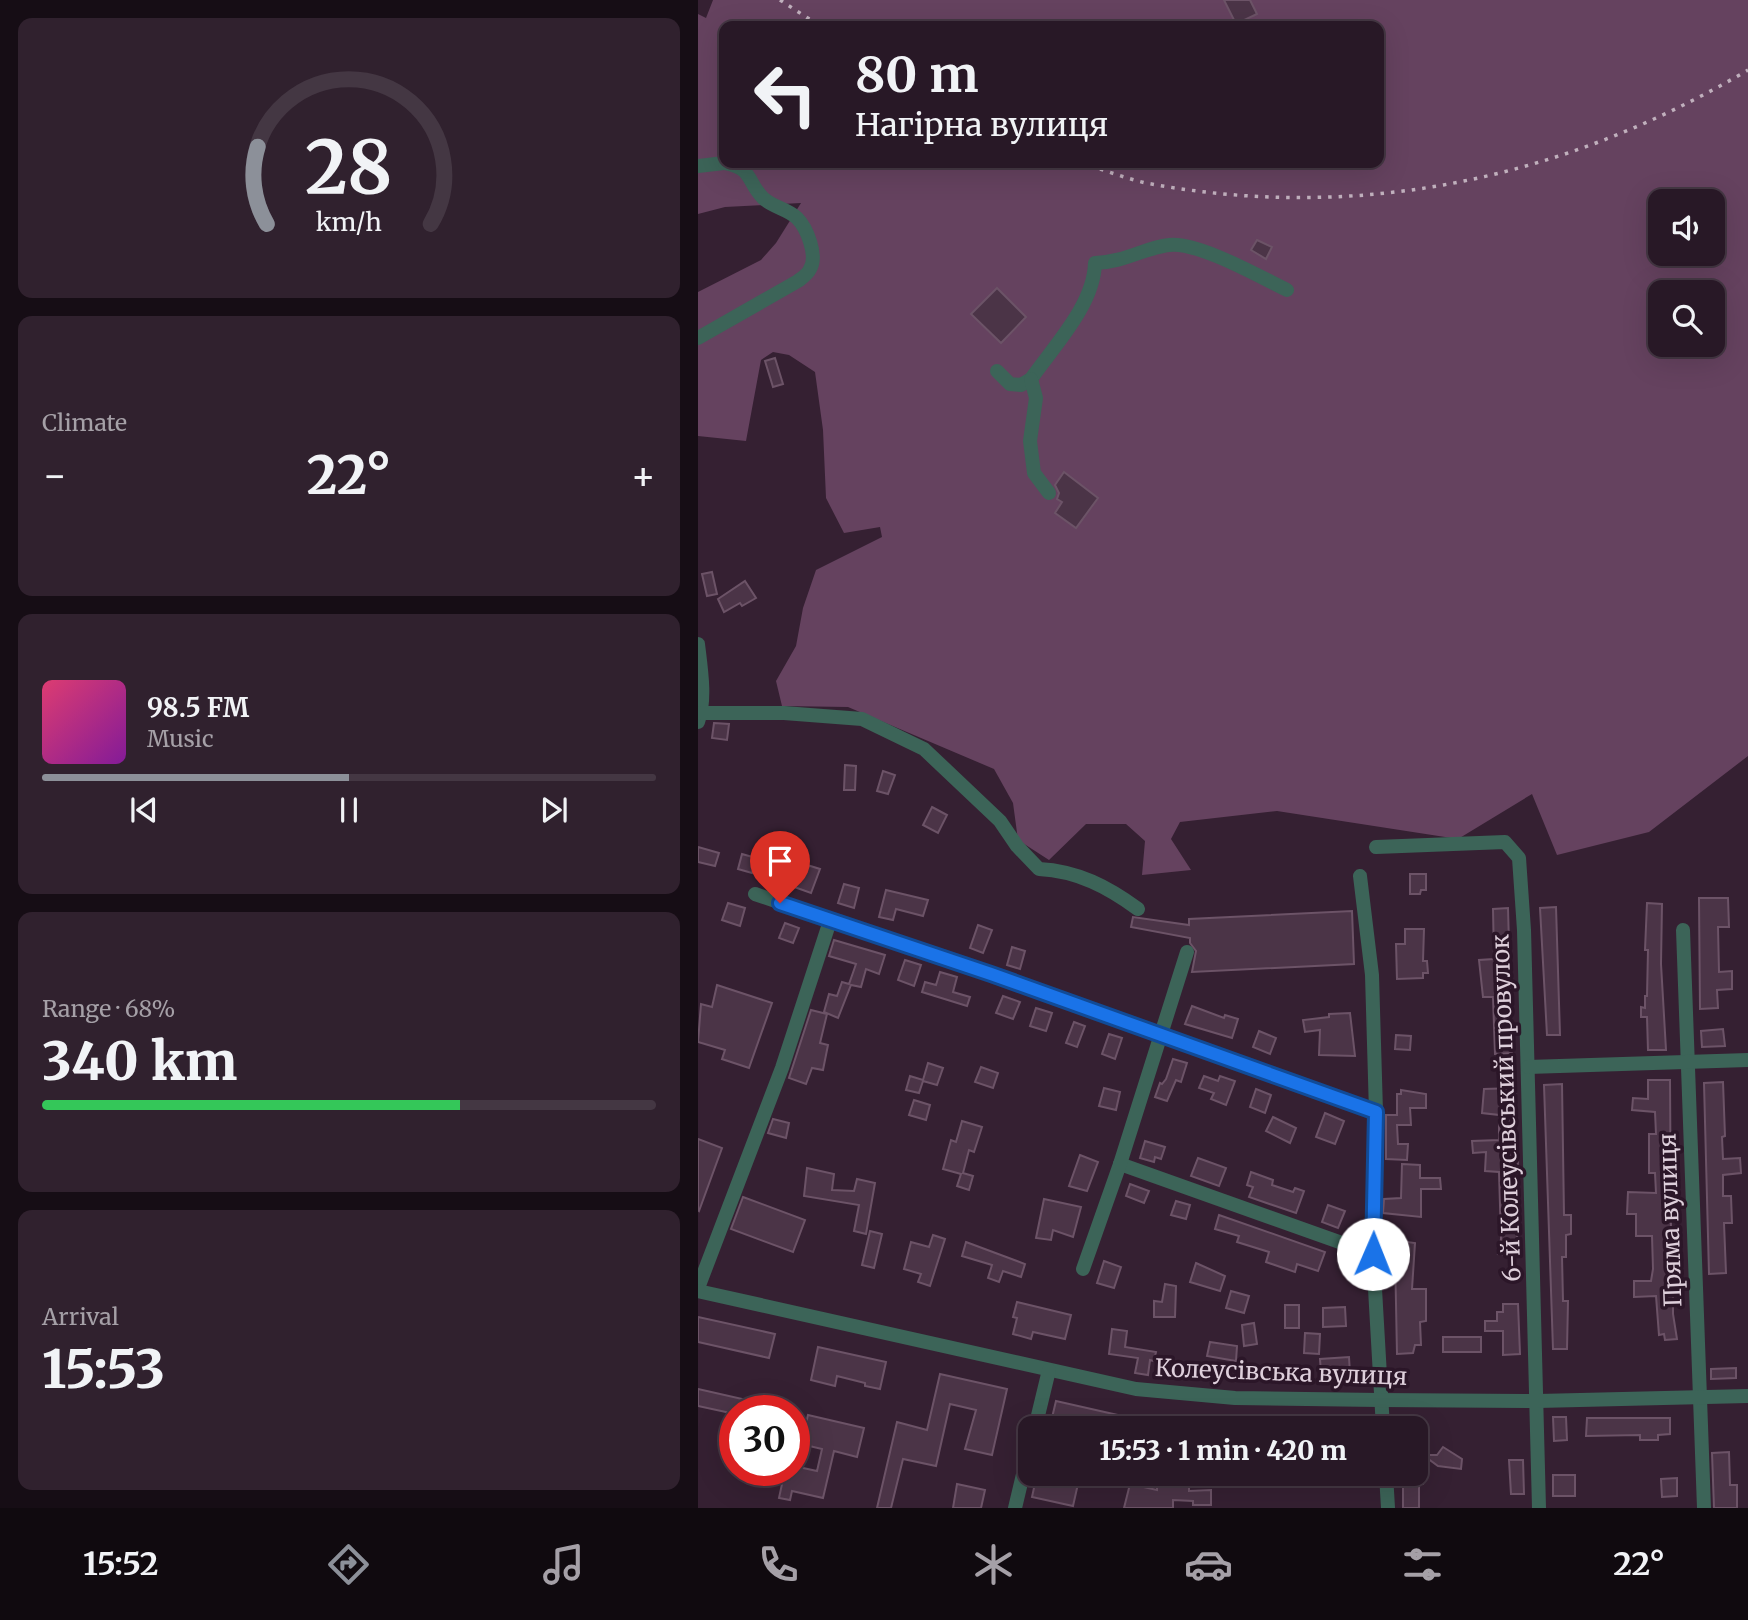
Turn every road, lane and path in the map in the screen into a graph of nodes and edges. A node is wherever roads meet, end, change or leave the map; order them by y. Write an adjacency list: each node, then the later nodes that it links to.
1 (719, 164): 2 (street)
2 (698, 166)
3 (741, 168): 5 (street)
4 (1287, 290): 7 (street)
5 (698, 338)
6 (997, 371): 7 (street)
7 (1031, 379): 8 (street)
8 (1049, 493)
9 (698, 644): 10 (street)
10 (700, 718): 14 (street)
11 (1376, 847): 21 (street, 6-й Колеусівський провулок)
12 (1360, 876): 22 (street)
13 (755, 894): 15 (street)
14 (1138, 909)
15 (830, 921): 18 (street); 26 (street)
16 (1683, 930): 20 (street, Пряма вулиця)
17 (1187, 951): 18 (street)
18 (1160, 1034): 22 (street); 23 (street)
19 (1748, 1060): 20 (street)
20 (1688, 1064): 21 (street); 29 (street, Пряма вулиця)
21 (1528, 1067): 31 (street, 6-й Колеусівський провулок)
22 (1376, 1112): 24 (street)
23 (1120, 1164): 24 (street); 25 (street)
24 (1373, 1254): 30 (street)
25 (1083, 1269)
26 (698, 1290): 27 (street, Колеусівська вулиця)
27 (1049, 1370): 30 (street, Колеусівська вулиця); 32 (street)
28 (1748, 1396): 29 (street, Колеусівська вулиця)
29 (1698, 1398): 31 (street, Колеусівська вулиця); 39 (street, Пряма вулиця)
30 (1379, 1400): 31 (street, Колеусівська вулиця); 33 (street)
31 (1538, 1401): 38 (street, 6-й Колеусівський провулок)
32 (1038, 1416)
33 (1381, 1416)
34 (1020, 1486): 36 (street)
35 (1387, 1486): 37 (street)
36 (1015, 1508)
37 (1388, 1508)
38 (1539, 1508)
39 (1704, 1508)

